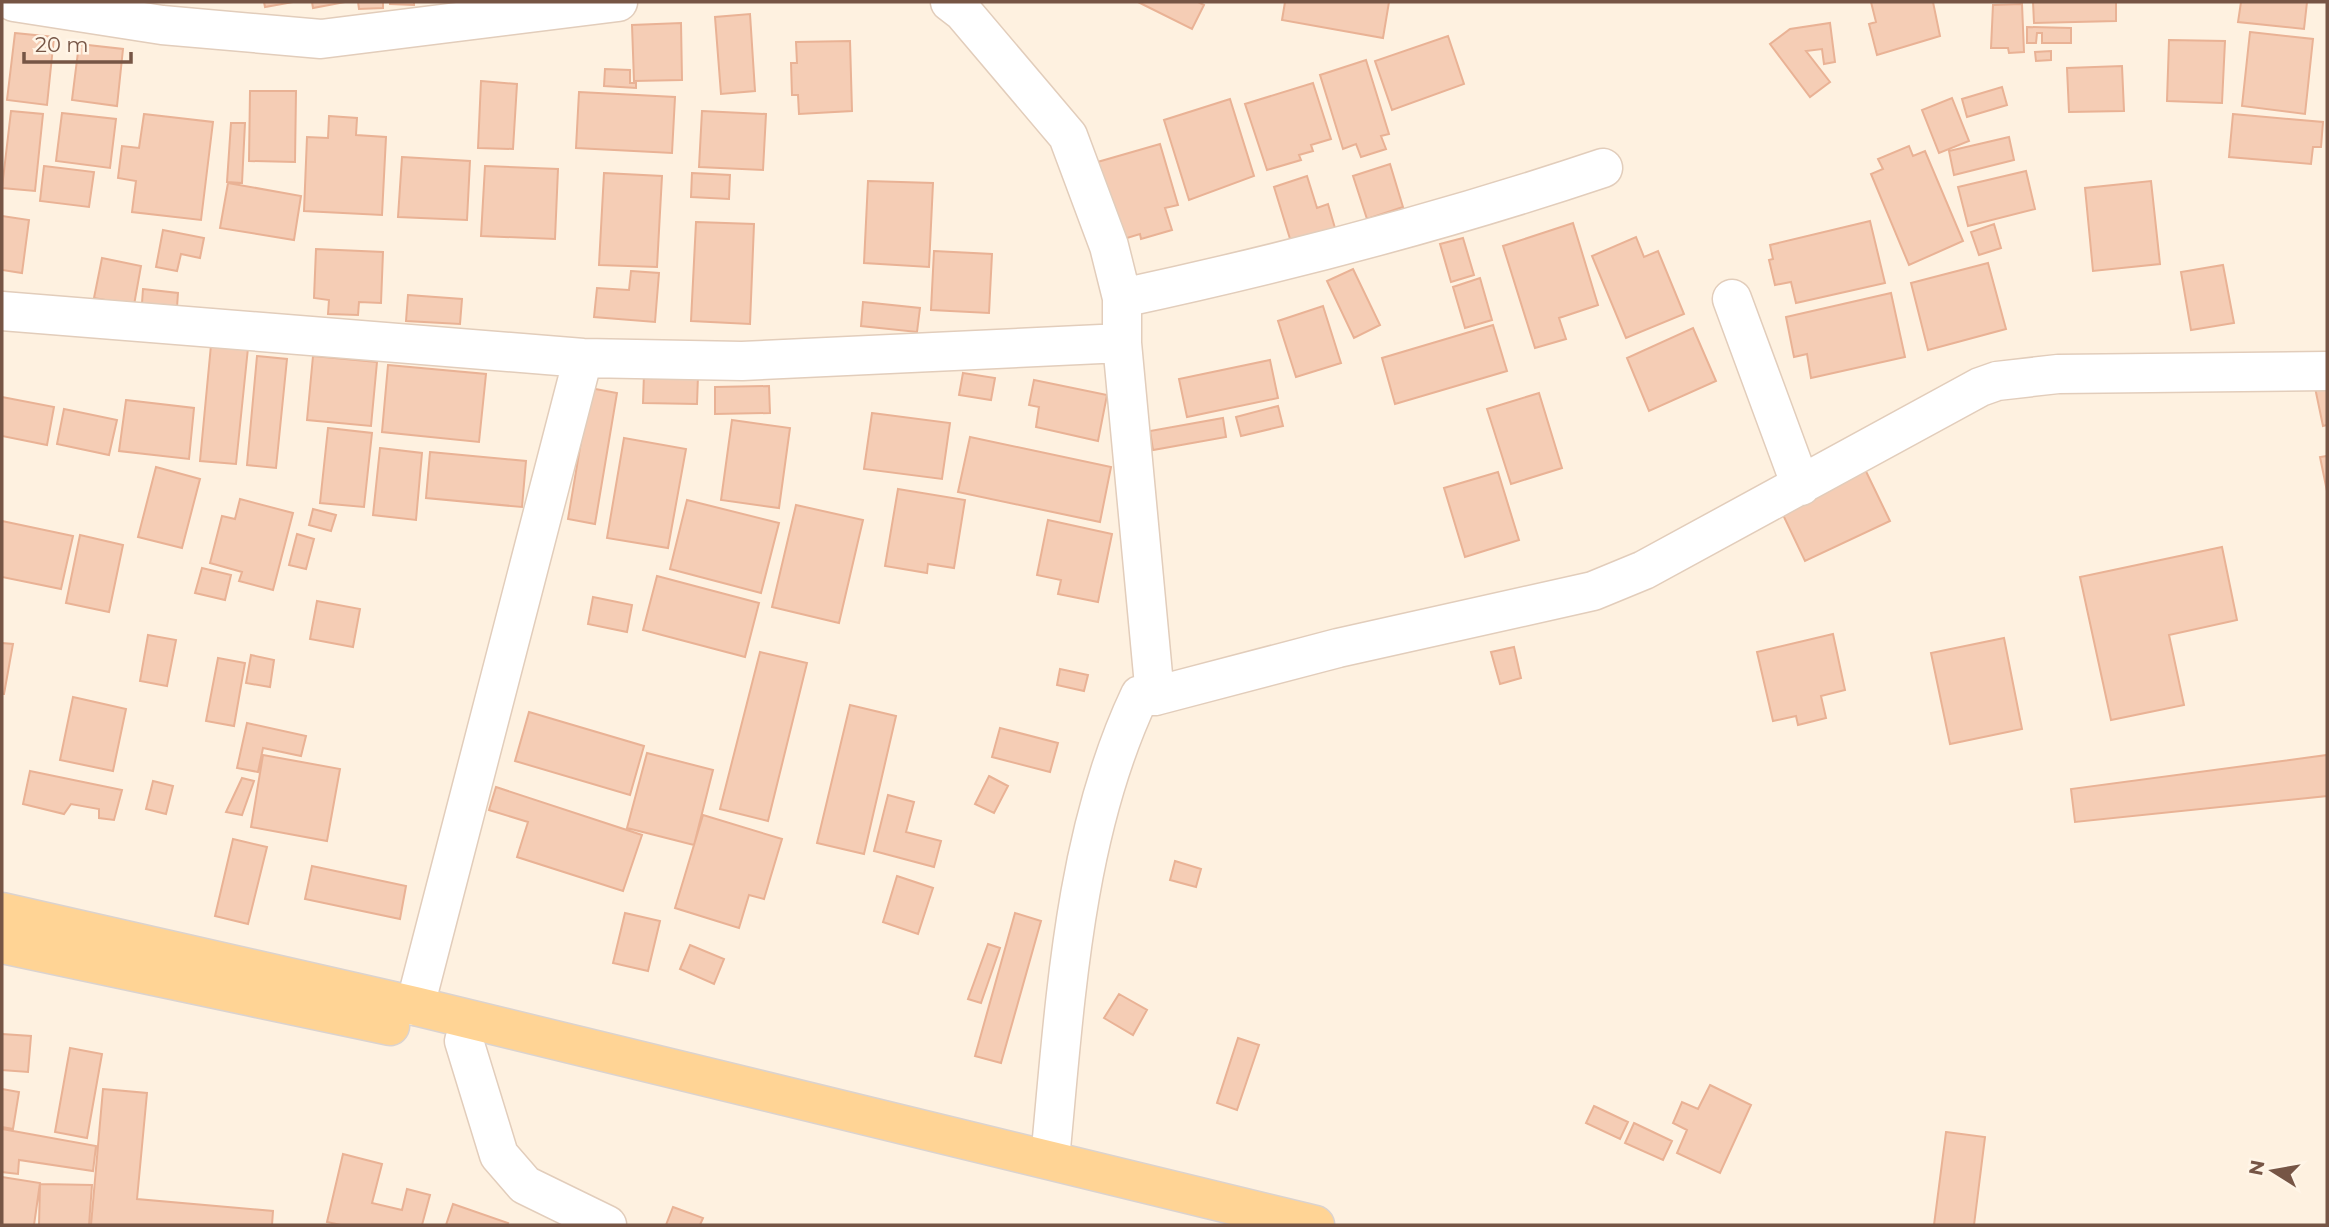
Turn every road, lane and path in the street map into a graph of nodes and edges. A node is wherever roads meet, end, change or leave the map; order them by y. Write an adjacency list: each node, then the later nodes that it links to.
1 (14, 2): 2 (street)
2 (618, 2)
3 (950, 2): 5 (street)
4 (1603, 168): 5 (street)
5 (1122, 298): 8 (street)
6 (1732, 299): 11 (street)
7 (2, 310): 9 (street)
8 (1122, 343): 9 (street); 12 (street)
9 (583, 358): 15 (street)
10 (2327, 371): 11 (street)
11 (1801, 486): 12 (street)
12 (1155, 696): 17 (street)
13 (2, 912): 15 (main road)
14 (2, 944): 16 (main road)
15 (415, 1006): 17 (main road)
16 (464, 1041): 18 (main road); 19 (street)
17 (1050, 1159): 18 (main road)
18 (1166, 1201): 20 (main road); 21 (main road)
19 (607, 1225)
20 (1208, 1225)
21 (1315, 1225)

